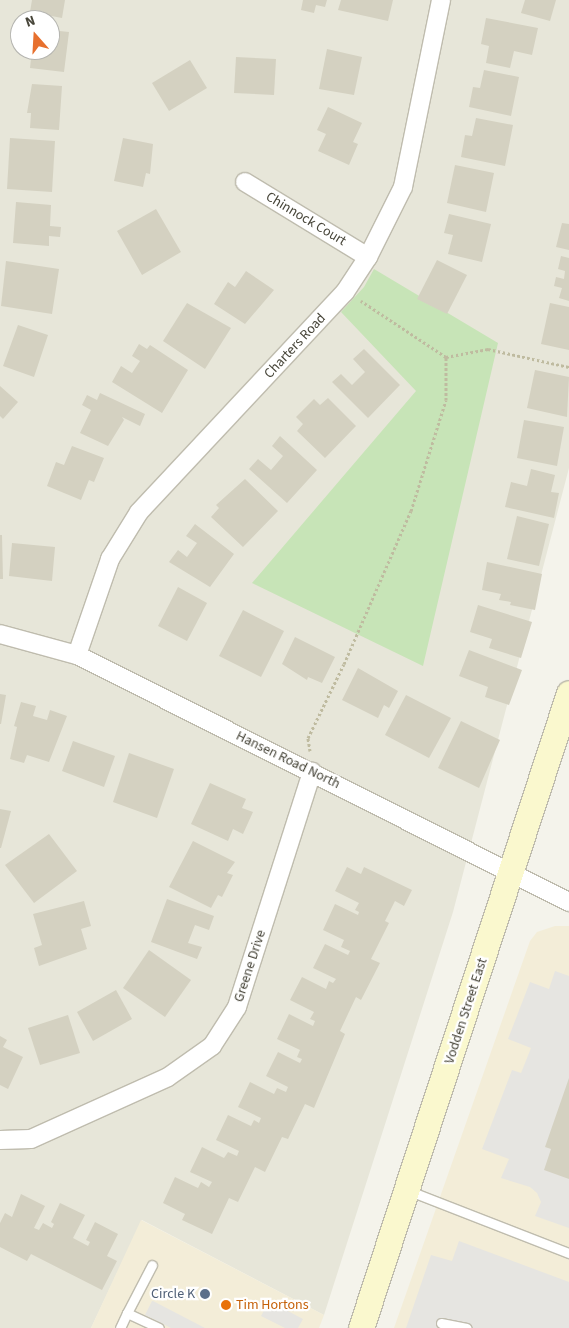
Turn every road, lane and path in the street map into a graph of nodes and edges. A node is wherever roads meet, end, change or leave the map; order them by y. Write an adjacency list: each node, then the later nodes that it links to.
1 (441, 0): 3 (street, Charters Road)
2 (245, 182): 3 (street, Chinnock Court)
3 (368, 257): 4 (street, Charters Road)
4 (345, 292): 5 (path); 8 (street, Charters Road)
5 (446, 357): 6 (path); 10 (path)
6 (569, 367)
7 (0, 634): 8 (street, Hansen Road North)
8 (77, 655): 10 (street, Hansen Road North)
9 (569, 694): 11 (street, Vodden Street East)
10 (312, 772): 11 (street, Hansen Road North); 13 (street, Greene Drive)
11 (512, 873): 12 (street, Hansen Road North); 14 (street, Vodden Street East)
12 (569, 902)
13 (0, 1140)
14 (407, 1190): 15 (lane); 21 (street, Vodden Street East)
15 (569, 1253)
16 (152, 1265): 17 (lane)
17 (127, 1313): 19 (lane); 20 (lane)
18 (444, 1326): 22 (lane)
19 (120, 1328)
20 (158, 1328)
21 (361, 1328)
22 (467, 1328)

